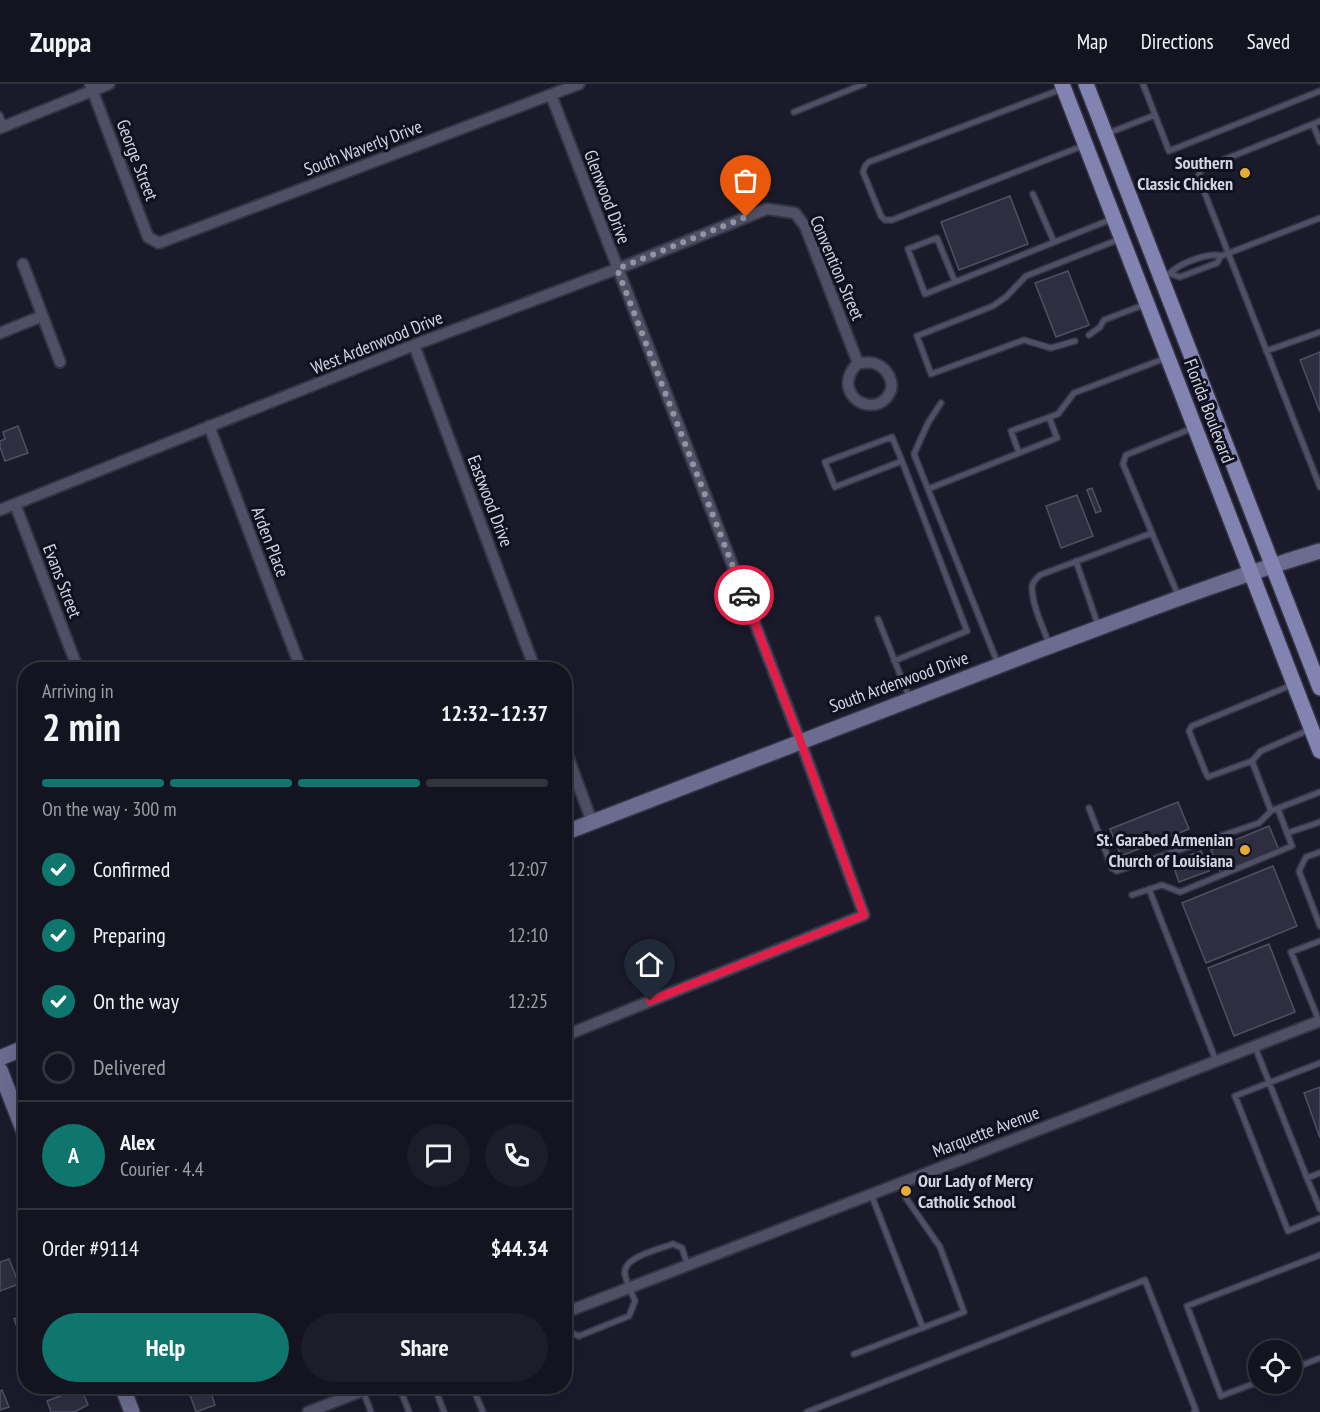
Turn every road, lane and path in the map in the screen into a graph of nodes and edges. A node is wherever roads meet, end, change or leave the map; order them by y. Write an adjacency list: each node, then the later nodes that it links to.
1 (109, 84): 7 (street)
2 (579, 84): 9 (street, South Waverly Drive)
3 (864, 84): 10 (lane)
4 (1086, 84): 16 (main road, Florida Boulevard)
5 (1143, 84): 12 (lane)
6 (1063, 86): 18 (main road, Florida Boulevard); 18 (lane)
7 (91, 87): 15 (street); 25 (street, George Street)
8 (1320, 91): 12 (lane)
9 (551, 95): 25 (street, South Waverly Drive); 28 (street, Glenwood Drive)
10 (794, 112)
11 (0, 115): 15 (lane)
12 (1155, 115): 16 (lane)
13 (1320, 121): 14 (lane)
14 (1313, 124): 17 (lane); 26 (lane)
15 (2, 127)
16 (1105, 134): 29 (main road, Florida Boulevard)
17 (1320, 142)
18 (1085, 145): 21 (main road, Florida Boulevard)
19 (1033, 194): 24 (lane)
20 (767, 209): 28 (street, West Ardenwood Drive); 42 (street, Convention Street)
21 (1113, 218): 23 (main road, Florida Boulevard); 24 (lane)
22 (1320, 218): 26 (lane)
23 (1122, 239): 32 (main road, Florida Boulevard); 37 (lane)
24 (1054, 242): 30 (lane)
25 (159, 243)
26 (1224, 255): 29 (lane); 29 (lane); 39 (lane)
27 (23, 264): 33 (street)
28 (617, 269): 38 (street, West Ardenwood Drive); 71 (street, Glenwood Drive)
29 (1166, 276): 31 (main road, Florida Boulevard)
30 (954, 282): 30 (lane)
31 (1168, 296): 32 (main road); 56 (main road, Florida Boulevard)
32 (1146, 304): 36 (lane); 40 (main road, Florida Boulevard)
33 (42, 316): 35 (street); 41 (street)
34 (1320, 332): 39 (lane)
35 (0, 333)
36 (1089, 335)
37 (1075, 341)
38 (414, 345): 45 (street, West Ardenwood Drive); 65 (street, Eastwood Drive)
39 (1266, 351): 49 (lane)
40 (1167, 358): 44 (lane); 46 (main road, Florida Boulevard)
41 (60, 362)
42 (858, 363): 42 (street)
43 (941, 402): 50 (lane)
44 (1049, 417): 47 (lane); 47 (lane)
45 (209, 426): 51 (street, West Ardenwood Drive); 64 (street, Arden Place)
46 (1194, 428): 53 (lane); 57 (main road, Florida Boulevard)
47 (1019, 453): 50 (lane)
48 (902, 461): 48 (lane); 62 (lane)
49 (1320, 487)
50 (928, 489): 66 (lane)
51 (15, 504): 52 (street, West Ardenwood Drive); 63 (street, Evans Street)
52 (0, 510)
53 (1152, 533): 55 (lane); 58 (lane)
54 (1320, 551): 56 (street, South Ardenwood Drive)
55 (1076, 561): 60 (lane); 61 (lane)
56 (1272, 565): 57 (street, South Ardenwood Drive); 68 (main road, Florida Boulevard)
57 (1251, 573): 58 (street, South Ardenwood Drive); 67 (main road, Florida Boulevard)
58 (1179, 598): 60 (street, South Ardenwood Drive)
59 (878, 619): 62 (lane)
60 (1099, 628): 61 (street, South Ardenwood Drive)
61 (1050, 646): 66 (street, South Ardenwood Drive)
62 (894, 661): 69 (lane)
63 (75, 662)
64 (298, 662)
65 (532, 662)
66 (999, 665): 69 (street, South Ardenwood Drive)
67 (1294, 684): 70 (main road, Florida Boulevard); 73 (lane)
68 (1320, 688)
69 (909, 699): 71 (street, South Ardenwood Drive)
70 (1312, 729): 72 (main road, Florida Boulevard); 73 (lane)
71 (800, 740): 78 (street, South Ardenwood Drive); 89 (street, Glenwood Drive)
72 (1320, 751)
73 (1252, 761): 77 (lane)
74 (572, 768): 78 (street)
75 (1320, 792): 77 (lane)
76 (1089, 808): 77 (lane)
77 (1274, 810): 81 (lane)
78 (592, 822): 80 (street, South Ardenwood Drive)
79 (1320, 822): 81 (lane)
80 (572, 831)
81 (1287, 834): 83 (lane)
82 (1320, 852): 85 (lane)
83 (1149, 889): 84 (lane); 93 (lane)
84 (1132, 895)
85 (1317, 912): 86 (lane)
86 (1320, 926)
87 (1320, 941): 88 (lane)
88 (1319, 1021): 90 (street, Marquette Avenue)
89 (572, 1032)
90 (1255, 1045): 93 (street, Marquette Avenue); 96 (lane)
91 (18, 1050): 92 (street)
92 (0, 1058)
93 (1216, 1060): 100 (street, Marquette Avenue)
94 (1320, 1063): 96 (lane)
95 (0, 1070): 97 (street)
96 (1269, 1082): 99 (lane); 103 (lane)
97 (18, 1116)
98 (1320, 1173): 99 (lane)
99 (1307, 1178): 102 (lane)
100 (900, 1183): 101 (street, Marquette Avenue); 108 (lane)
101 (871, 1194): 105 (street, Marquette Avenue); 108 (lane)
102 (1320, 1209)
103 (1320, 1218)
104 (1320, 1255): 113 (lane)
105 (688, 1266): 106 (street, Marquette Avenue); 106 (lane)
106 (630, 1287): 107 (street, Marquette Avenue); 109 (lane)
107 (572, 1310)
108 (923, 1328): 110 (lane)
109 (572, 1333)
110 (854, 1354)
111 (1320, 1358): 112 (lane)
112 (1302, 1365)
113 (1248, 1386)
114 (125, 1394): 121 (street)
115 (355, 1394): 120 (street)
116 (364, 1394): 123 (lane)
117 (402, 1394): 124 (lane)
118 (437, 1394): 125 (lane)
119 (475, 1394): 126 (lane)
120 (323, 1409): 122 (street)
121 (132, 1412)
122 (308, 1412)
123 (371, 1412)
124 (409, 1412)
125 (444, 1412)
126 (483, 1412)
127 (807, 1412): 128 (lane)
128 (1194, 1412)

